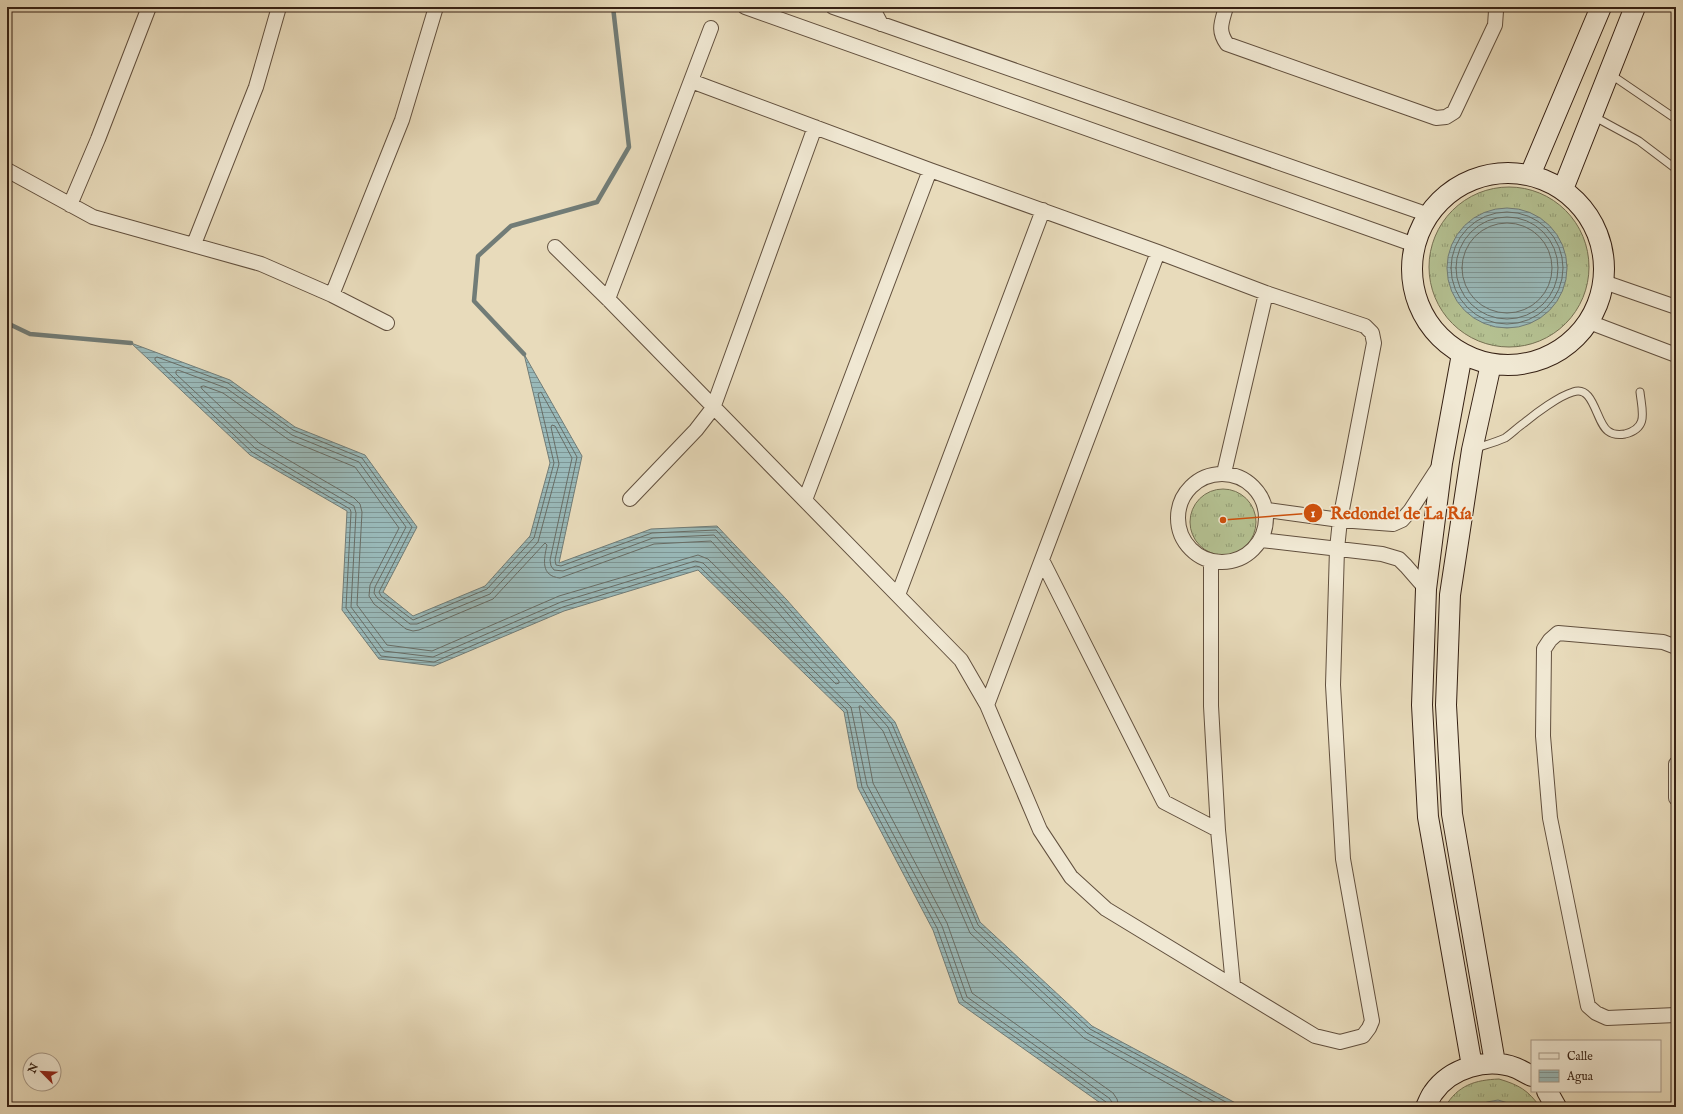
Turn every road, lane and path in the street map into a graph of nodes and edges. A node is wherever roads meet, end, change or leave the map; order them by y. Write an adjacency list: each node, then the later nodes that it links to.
1 (149, 7): 23 (street)
2 (279, 7): 26 (street)
3 (436, 7): 32 (street)
4 (745, 7): 27 (street)
5 (833, 7): 11 (street)
6 (872, 7): 11 (street)
7 (1226, 7): 8 (street)
8 (1494, 7)
9 (1601, 7): 21 (street)
10 (1635, 7): 13 (street)
11 (881, 24): 25 (street)
12 (711, 28): 14 (street)
13 (1609, 73): 15 (street); 16 (lane)
14 (691, 81): 17 (street); 33 (street)
15 (1593, 116): 18 (lane); 22 (street)
16 (1676, 119)
17 (815, 127): 20 (street); 41 (street)
18 (1676, 169)
19 (7, 170): 23 (street)
20 (930, 170): 24 (street); 46 (street)
21 (1530, 175): 22 (street); 25 (street)
22 (1563, 189): 30 (street)
23 (70, 205): 26 (street)
24 (1044, 210): 29 (street); 54 (street)
25 (1429, 215): 27 (street)
26 (194, 244): 32 (street)
27 (1415, 245): 37 (street)
28 (554, 247): 33 (street)
29 (1158, 252): 31 (street); 51 (street)
30 (1604, 282): 34 (street); 35 (street)
31 (1266, 293): 44 (street); 48 (street)
32 (332, 295): 36 (street)
33 (608, 299): 41 (street)
34 (1676, 307)
35 (1589, 322): 38 (street); 39 (street)
36 (388, 323)
37 (1462, 354): 39 (street); 43 (street)
38 (1676, 355)
39 (1491, 364): 42 (street)
40 (1640, 392): 42 (lane)
41 (713, 408): 45 (street); 46 (street)
42 (1472, 450): 62 (street)
43 (1442, 463): 48 (street); 53 (street)
44 (1224, 473): 47 (street); 52 (street)
45 (630, 499)
46 (805, 500): 54 (street)
47 (1267, 510): 48 (street); 49 (street)
48 (1340, 520): 50 (street)
49 (1261, 540): 50 (street); 52 (street)
50 (1337, 549): 53 (street); 60 (street)
51 (1042, 560): 56 (street); 59 (street)
52 (1211, 561): 59 (street)
53 (1426, 589): 63 (street)
54 (898, 595): 56 (street)
55 (1676, 647): 61 (street)
56 (987, 705): 60 (street)
57 (1676, 764): 58 (street)
58 (1676, 798)
59 (1218, 830): 60 (street)
60 (1233, 985)
61 (1676, 1015)
62 (1495, 1063): 63 (street); 64 (street)
63 (1472, 1066): 66 (street)
64 (1531, 1075)
65 (1548, 1092): 67 (street)
66 (1426, 1107)
67 (1556, 1107)

